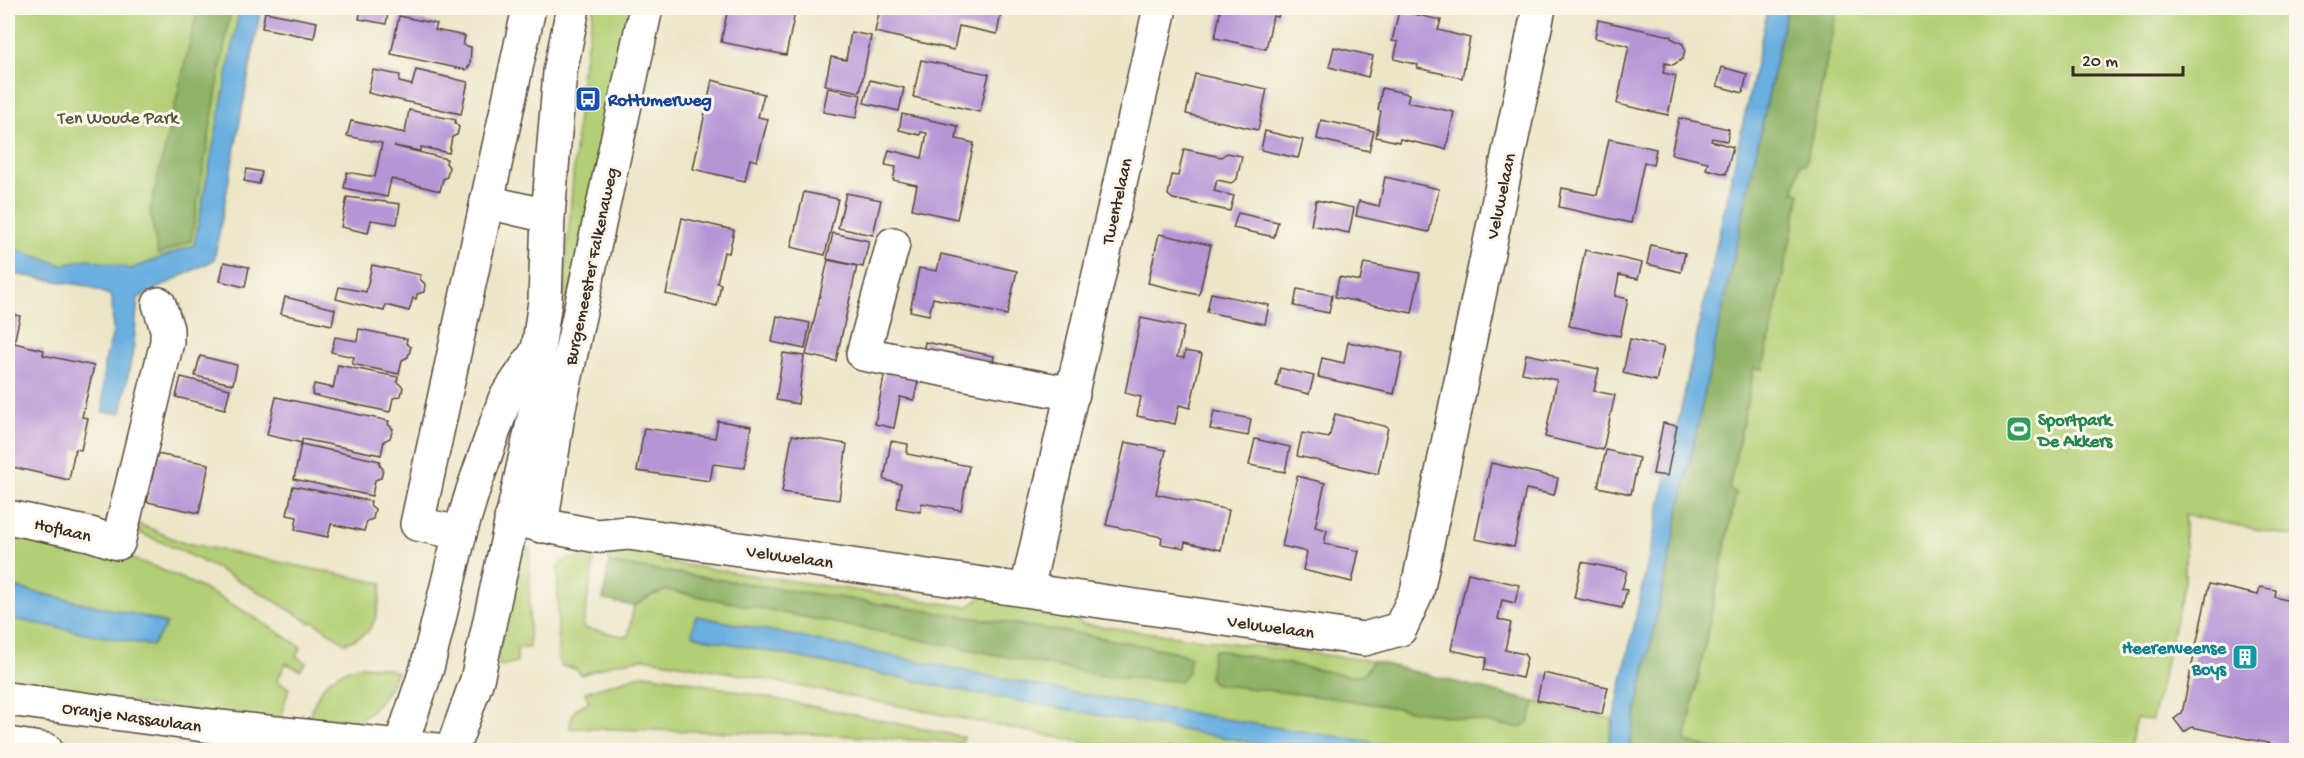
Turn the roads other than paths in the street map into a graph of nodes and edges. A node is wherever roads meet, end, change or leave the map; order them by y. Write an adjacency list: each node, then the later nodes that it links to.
1 (529, 8): 6 (street)
2 (573, 8): 7 (street, Burgemeester Falkenaweg)
3 (645, 8): 13 (street, Burgemeester Falkenaweg)
4 (1160, 8): 11 (street, Twentelaan)
5 (1539, 8): 15 (street, Veluwelaan)
6 (487, 202): 7 (street); 14 (street)
7 (548, 216): 10 (street, Burgemeester Falkenaweg)
8 (893, 244): 11 (street)
9 (159, 304): 12 (street, Hoflaan)
10 (538, 350): 13 (street, Burgemeester Falkenaweg); 14 (street, Burgemeester Falkenaweg)
11 (1073, 394): 15 (street, Twentelaan)
12 (8, 517)
13 (526, 523): 15 (street, Veluwelaan); 21 (street, Burgemeester Falkenaweg)
14 (460, 533): 18 (street, Burgemeester Falkenaweg)
15 (1027, 590)
16 (8, 699): 18 (street, Oranje Nassaulaan)
17 (8, 744): 19 (street)
18 (400, 749): 20 (street, Oranje Nassaulaan)
19 (46, 750)
20 (437, 750)
21 (452, 750)

